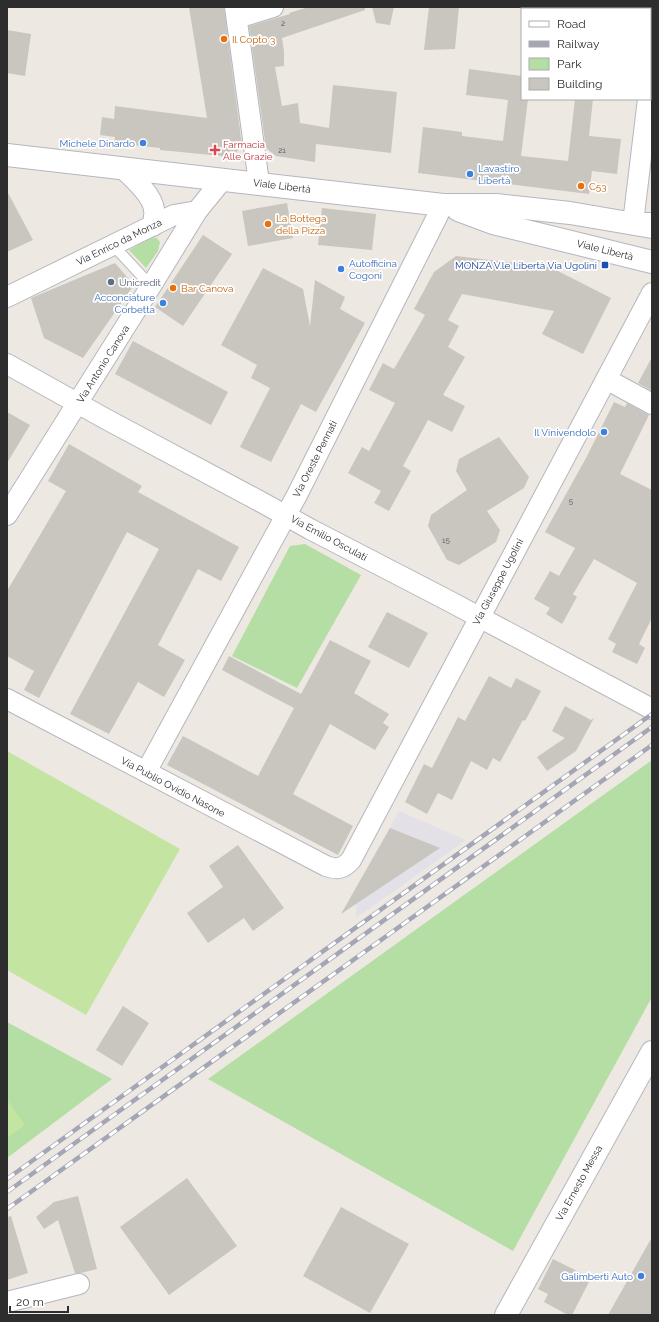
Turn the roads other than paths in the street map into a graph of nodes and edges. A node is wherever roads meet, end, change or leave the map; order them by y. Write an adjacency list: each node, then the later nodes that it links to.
1 (274, 7): 2 (street)
2 (236, 12): 7 (street)
3 (648, 100): 10 (street)
4 (7, 155): 5 (main road, Viale Libertà)
5 (121, 167): 6 (main road, Viale Libertà); 11 (street)
6 (223, 179): 7 (main road, Viale Libertà); 9 (street)
7 (259, 183): 8 (main road, Viale Libertà)
8 (443, 205): 10 (main road, Viale Libertà); 13 (main road, Viale Libertà); 22 (street, Via Oreste Pennati)
9 (196, 211): 11 (street, Via Enrico da Monza); 14 (street, Via Antonio Canova)
10 (646, 224)
11 (153, 226): 12 (street, Via Enrico da Monza)
12 (113, 245): 14 (lane); 16 (street, Via Enrico da Monza)
13 (652, 262)
14 (151, 286): 19 (street, Via Antonio Canova)
15 (652, 293): 18 (street, Via Giuseppe Ugolini)
16 (7, 296)
17 (7, 364): 19 (street, Via Emilio Osculati)
18 (606, 379): 20 (street); 23 (street, Via Giuseppe Ugolini)
19 (78, 404): 21 (street, Via Antonio Canova); 22 (street, Via Emilio Osculati)
20 (652, 404)
21 (7, 515)
22 (286, 516): 23 (street, Via Emilio Osculati); 26 (street, Via Oreste Pennati)
23 (480, 617): 25 (street, Via Emilio Osculati); 27 (street, Via Giuseppe Ugolini)
24 (7, 699): 26 (street, Via Publio Ovidio Nasone)
25 (652, 709)
26 (146, 772): 27 (street, Via Publio Ovidio Nasone)
27 (341, 869)
28 (652, 1052): 31 (main road, Via Ernesto Messa)
29 (80, 1284): 30 (street)
30 (7, 1302)
31 (506, 1315)

